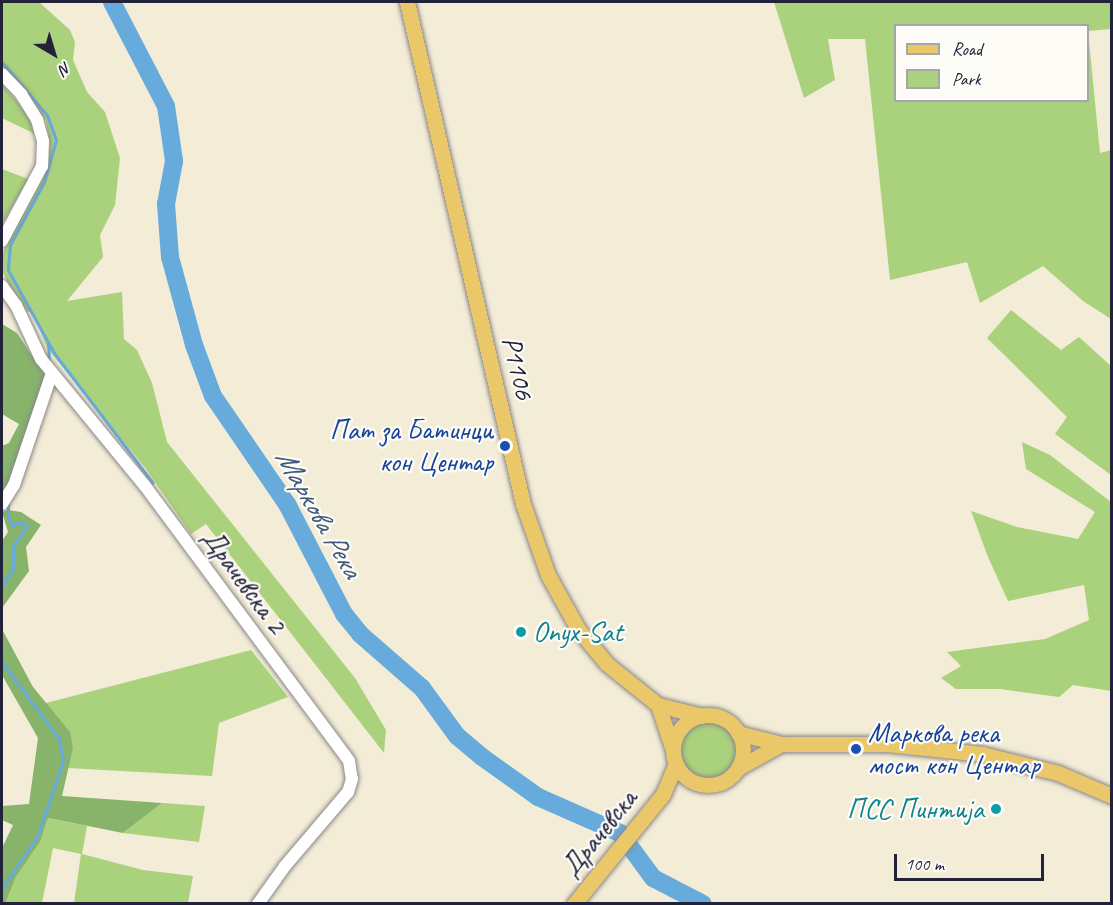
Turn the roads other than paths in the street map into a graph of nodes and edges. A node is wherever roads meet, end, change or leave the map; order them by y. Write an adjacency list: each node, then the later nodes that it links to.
1 (407, 2): 7 (main road, P1106)
2 (2, 74): 3 (street)
3 (2, 242)
4 (2, 286): 5 (street, Драчевска 2)
5 (52, 373): 6 (street); 16 (street, Драчевска 2)
6 (2, 504)
7 (658, 705): 8 (main road); 11 (main road)
8 (702, 716): 9 (main road); 11 (main road)
9 (738, 733): 10 (main road); 12 (main road)
10 (781, 744): 12 (main road); 15 (main road)
11 (674, 757): 13 (main road); 14 (main road, Драчевска)
12 (738, 768): 13 (main road)
13 (692, 782): 14 (main road, Драчевска)
14 (663, 794): 17 (main road, Драчевска)
15 (1112, 796)
16 (258, 903)
17 (574, 903)

